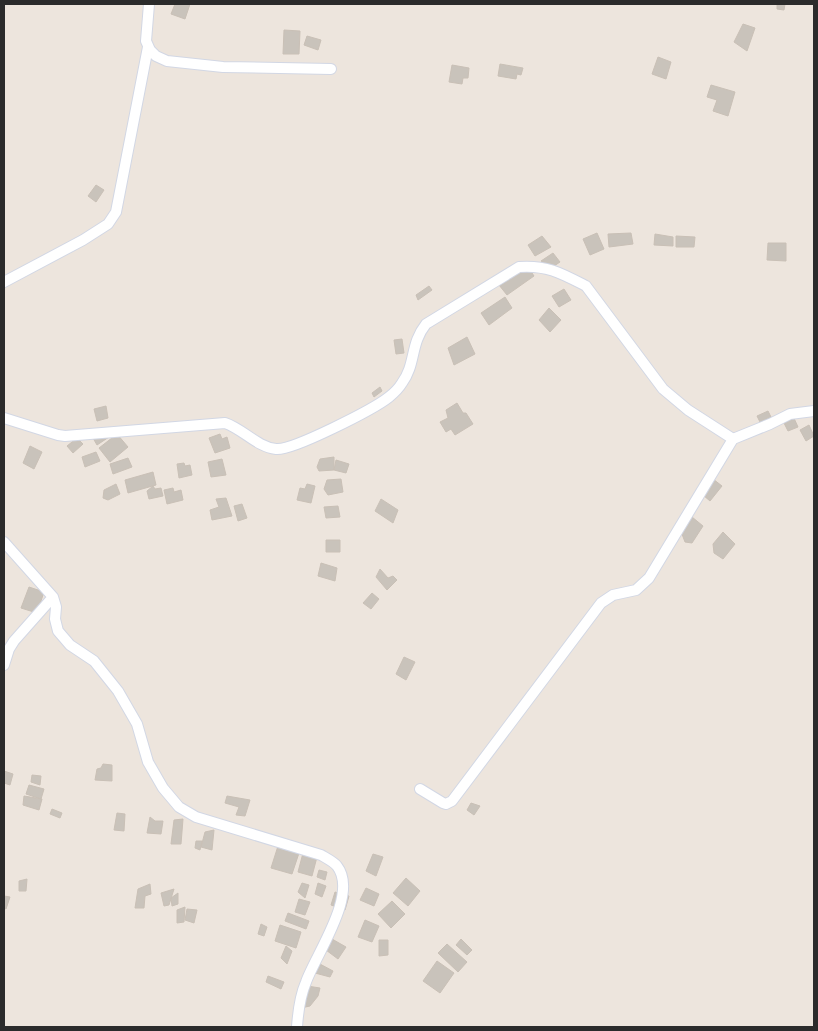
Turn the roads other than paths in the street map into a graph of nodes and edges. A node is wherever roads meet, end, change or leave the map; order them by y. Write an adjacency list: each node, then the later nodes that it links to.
1 (150, 4): 2 (street)
2 (148, 46): 3 (street); 4 (street)
3 (331, 69)
4 (4, 282)
5 (814, 411): 7 (street)
6 (4, 418): 7 (street)
7 (733, 439): 11 (street)
8 (4, 542): 9 (street)
9 (53, 597): 10 (street); 12 (street)
10 (4, 665)
11 (420, 789)
12 (297, 1027)

